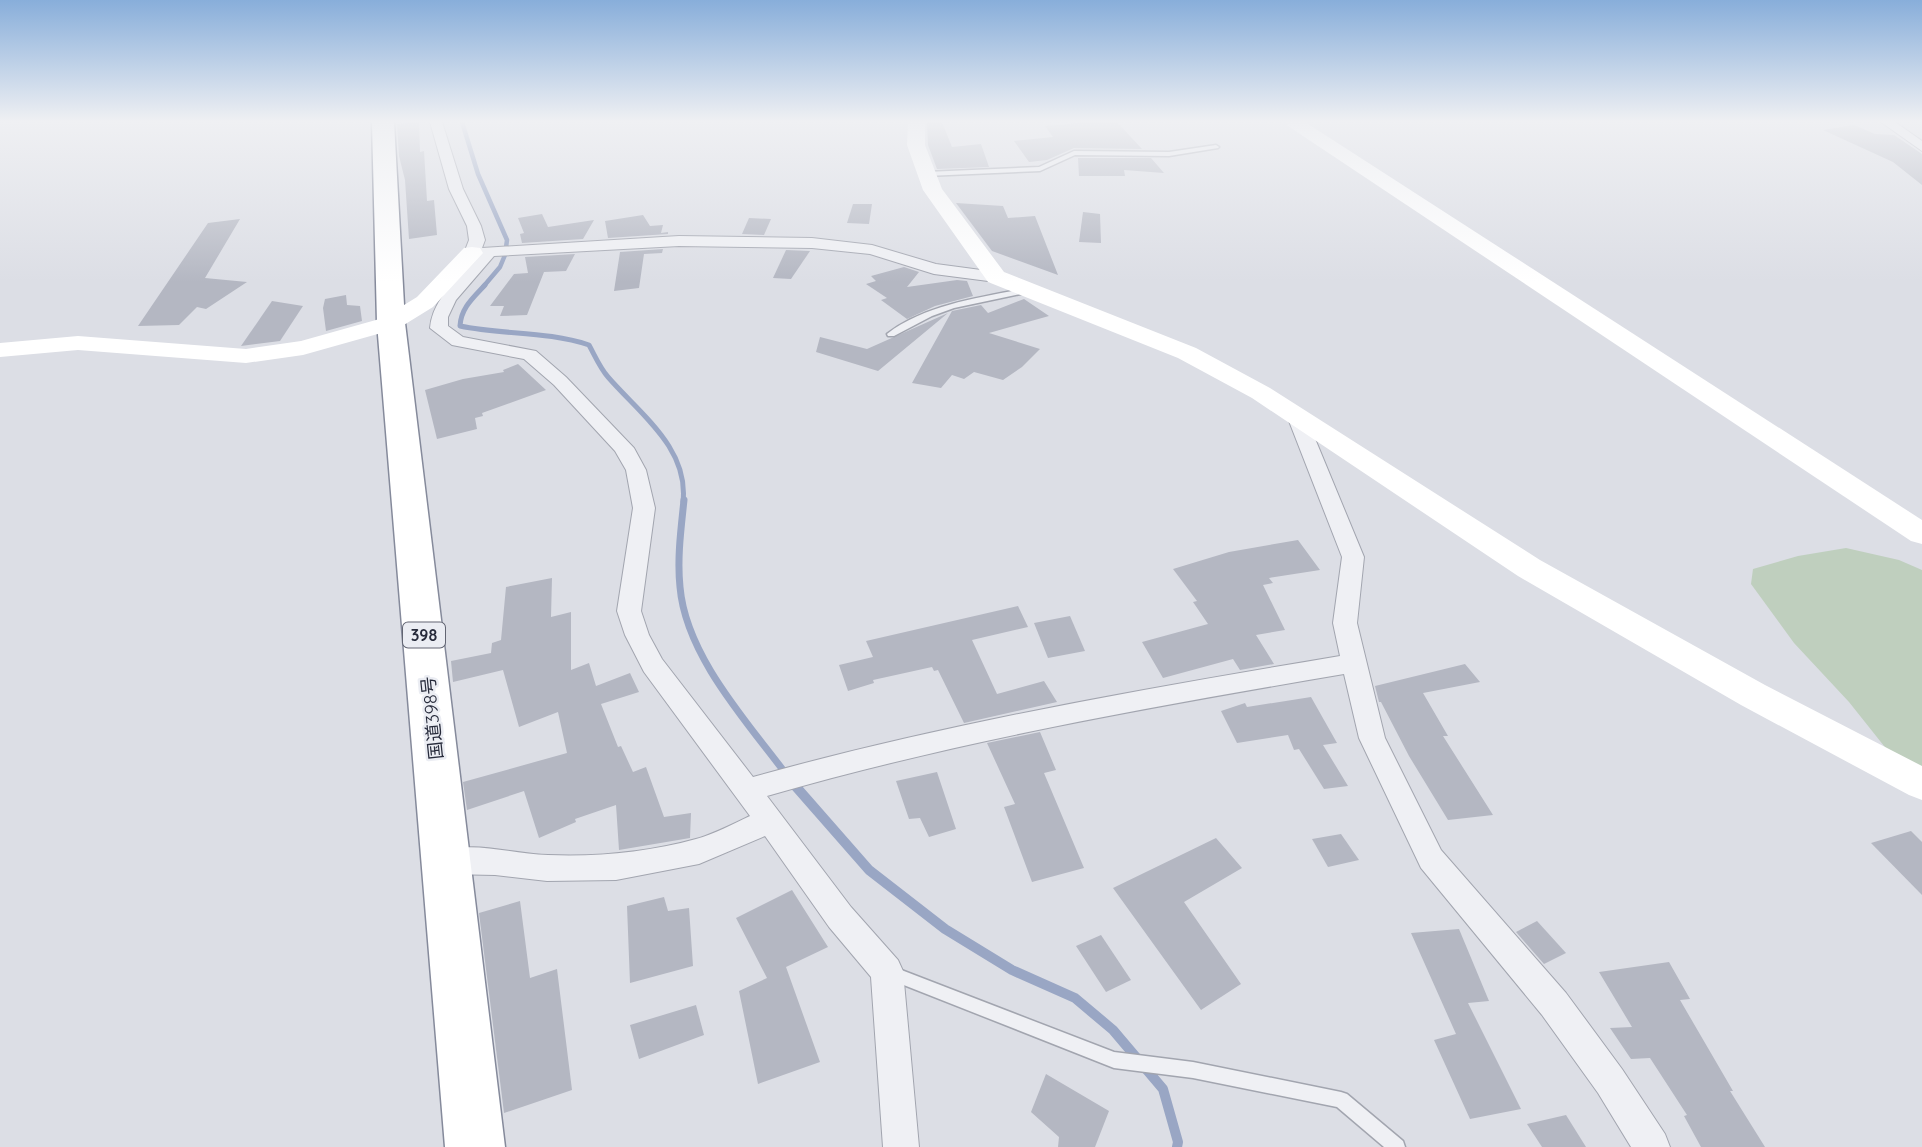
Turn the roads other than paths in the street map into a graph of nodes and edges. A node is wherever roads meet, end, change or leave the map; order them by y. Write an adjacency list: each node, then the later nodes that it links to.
1 (385, 176): 8 (highway, 国道398号 / 398)
2 (452, 176): 5 (street)
3 (927, 176): 6 (street)
4 (1376, 176): 12 (street)
5 (486, 253): 6 (street); 8 (street); 15 (street)
6 (996, 276): 7 (street)
7 (1028, 289): 9 (lane); 11 (street)
8 (391, 323): 10 (street); 17 (highway, 国道398号 / 398)
9 (891, 334)
10 (0, 350)
11 (1297, 416): 13 (street); 14 (street)
12 (1922, 534)
13 (1354, 663): 15 (street); 22 (street)
14 (1922, 784)
15 (758, 787): 16 (street)
16 (770, 821): 17 (street); 18 (street)
17 (447, 861): 19 (highway, 国道398号 / 398)
18 (887, 971): 20 (street); 21 (lane)
19 (475, 1147)
20 (901, 1147)
21 (1397, 1147)
22 (1652, 1147)

